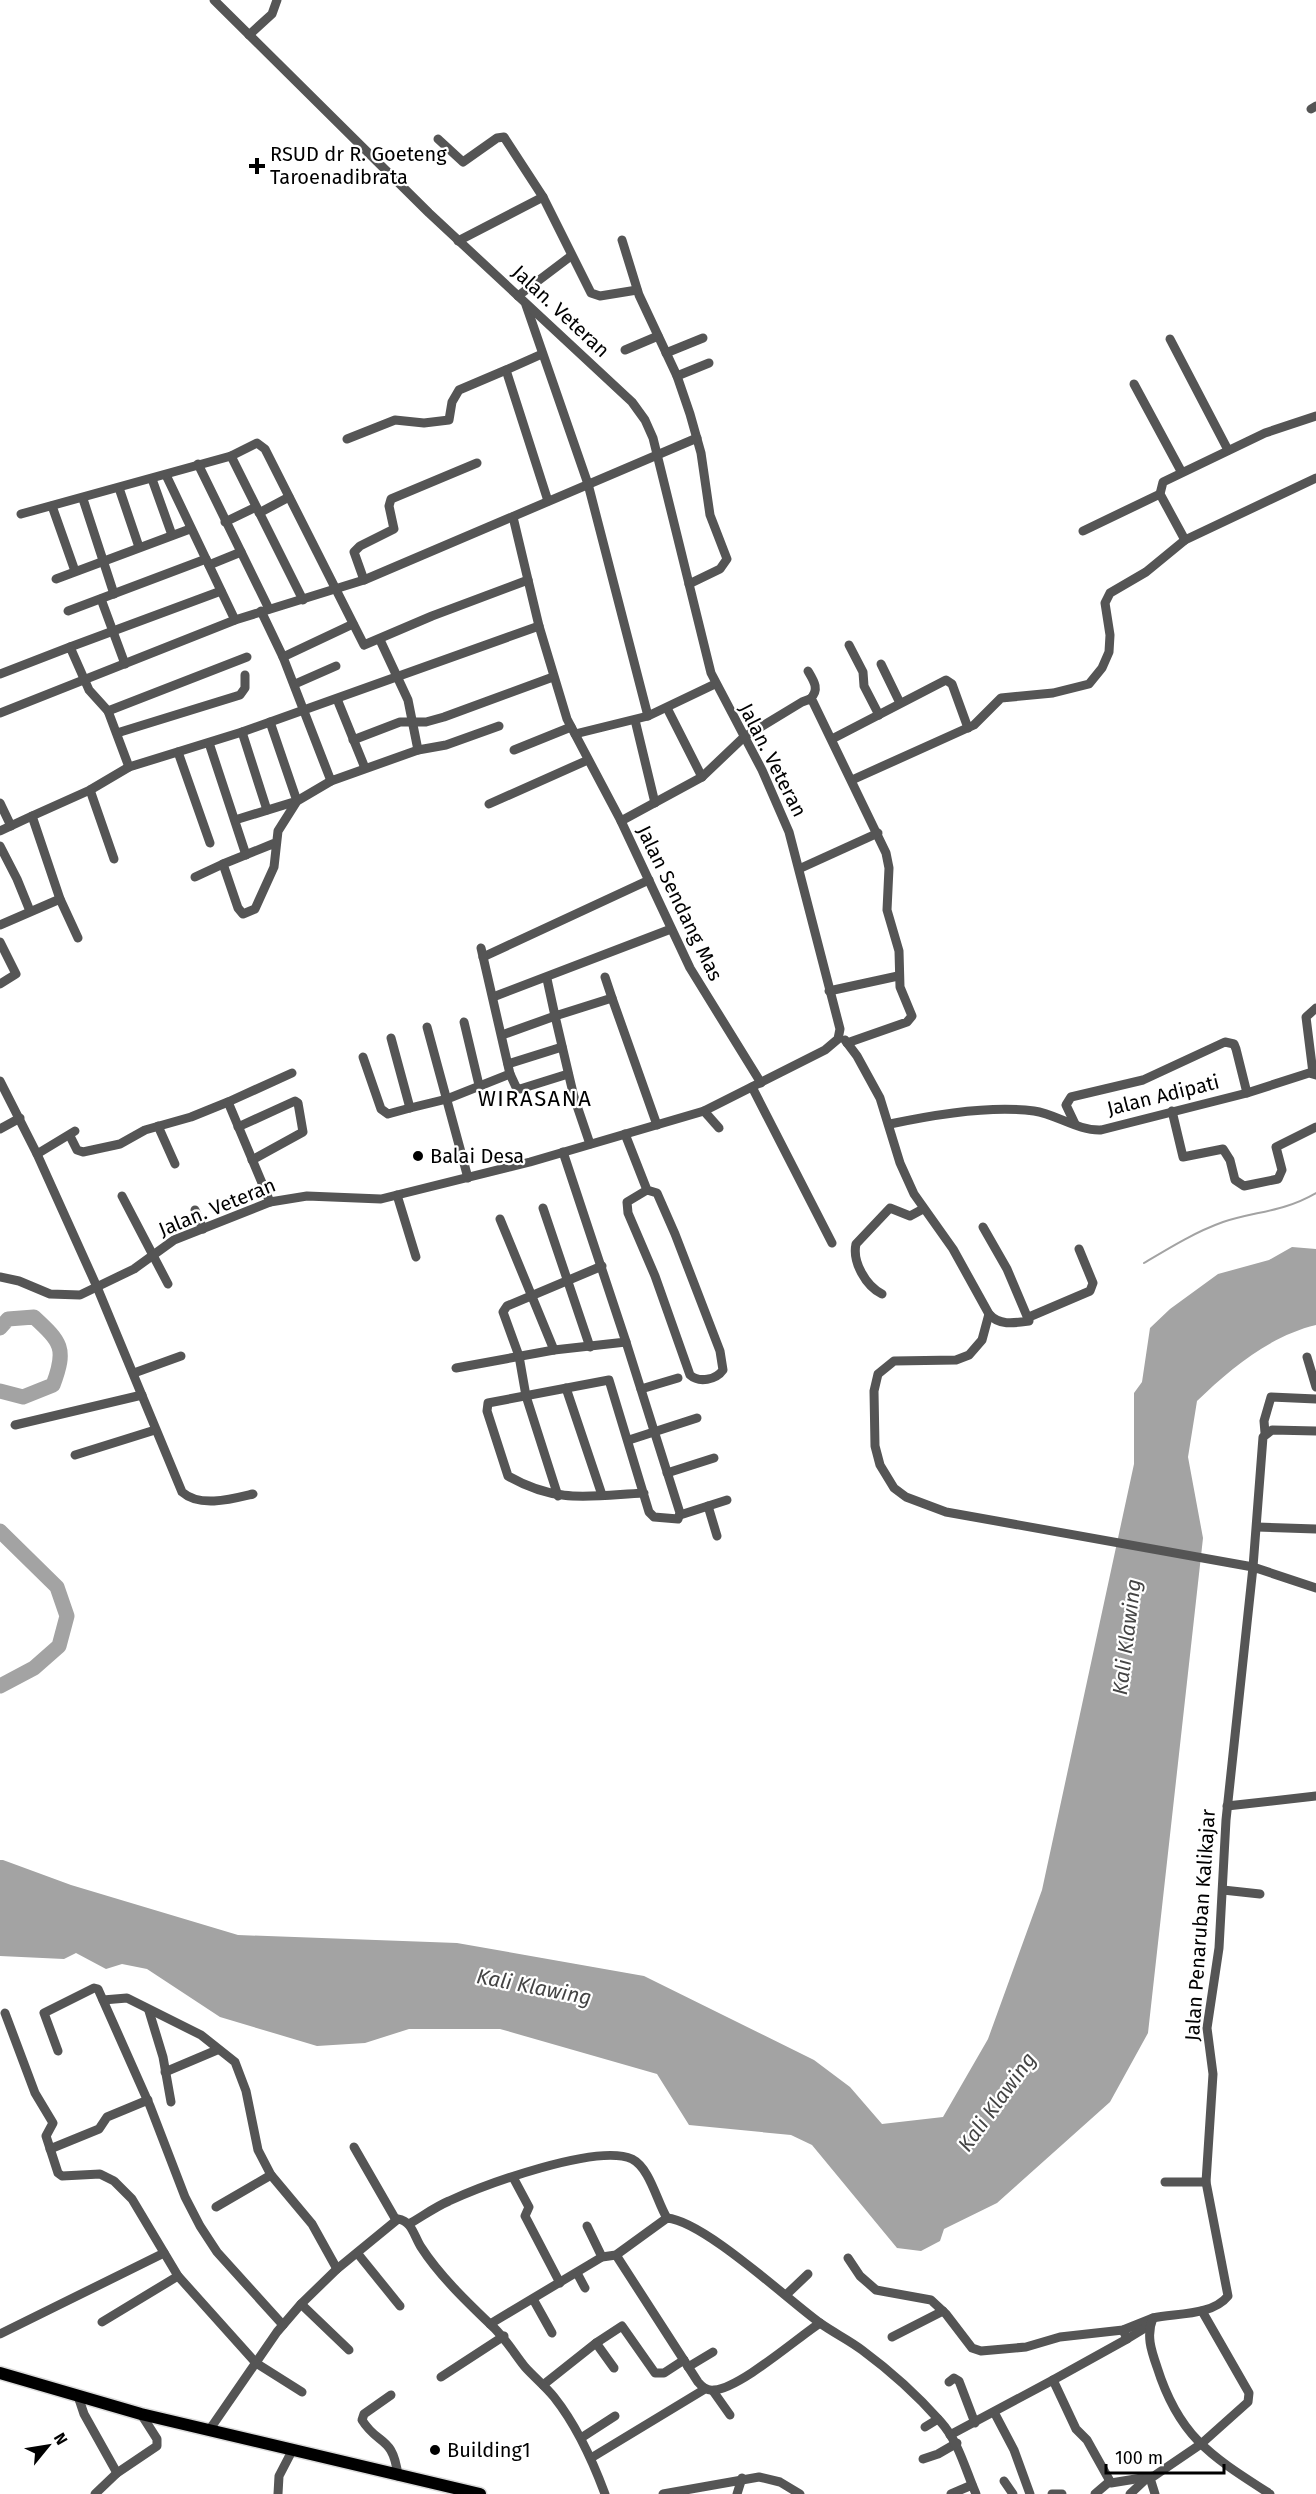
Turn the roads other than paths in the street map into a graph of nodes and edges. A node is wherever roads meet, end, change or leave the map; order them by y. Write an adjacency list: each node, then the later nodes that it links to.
1 (214, 0): 3 (street, Jalan. Veteran)
2 (277, 0): 3 (street)
3 (249, 35): 7 (street, Jalan. Veteran)
4 (438, 139): 5 (street)
5 (543, 197): 7 (street); 8 (street)
6 (622, 240): 9 (street)
7 (458, 241): 10 (street, Jalan. Veteran)
8 (571, 256): 9 (street); 10 (street)
9 (637, 290): 11 (street)
10 (522, 300): 16 (street); 25 (street, Jalan. Veteran)
11 (658, 336): 14 (street); 15 (street)
12 (703, 338): 15 (street)
13 (1170, 339): 24 (street)
14 (625, 350)
15 (666, 353): 19 (street)
16 (542, 354): 18 (street); 33 (street)
17 (709, 363): 19 (street)
18 (506, 370): 23 (street); 38 (street)
19 (677, 376): 22 (street)
20 (1134, 384): 29 (street)
21 (1316, 416): 24 (street)
22 (697, 438): 25 (street); 56 (street)
23 (347, 439)
24 (1228, 450): 29 (street)
25 (658, 455): 33 (street); 56 (street, Jalan. Veteran)
26 (231, 456): 28 (street); 36 (street); 40 (street)
27 (477, 463): 54 (street)
28 (198, 465): 30 (street); 43 (street)
29 (1182, 471): 35 (street)
30 (166, 475): 32 (street); 44 (street)
31 (1316, 478): 47 (street)
32 (152, 479): 34 (street); 46 (street)
33 (588, 484): 38 (street); 92 (street)
34 (119, 488): 37 (street); 48 (street)
35 (1160, 494): 45 (street); 47 (street)
36 (289, 497): 40 (street); 58 (street)
37 (83, 499): 39 (street); 50 (street)
38 (548, 501): 42 (street)
39 (52, 506): 41 (street); 52 (street)
40 (257, 510): 43 (street); 61 (street)
41 (21, 514)
42 (513, 517): 54 (street); 55 (street, Jalan Sendang Mas)
43 (225, 522): 49 (street)
44 (190, 529): 46 (street); 51 (street)
45 (1083, 531)
46 (172, 535): 48 (street)
47 (1185, 540): 97 (street)
48 (139, 547): 50 (street)
49 (241, 552): 51 (street); 62 (street)
50 (103, 561): 52 (street); 59 (street)
51 (207, 562): 57 (street); 59 (street)
52 (75, 571): 53 (street)
53 (56, 579)
54 (364, 580): 58 (street)
55 (528, 580): 66 (street, Jalan Sendang Mas); 68 (street)
56 (688, 584): 83 (street, Jalan. Veteran)
57 (221, 591): 64 (street); 67 (street)
58 (336, 591): 61 (street); 65 (street)
59 (114, 594): 60 (street)
60 (101, 599): 63 (street); 67 (street)
61 (303, 600): 62 (street)
62 (265, 610): 64 (street); 72 (street)
63 (68, 611)
64 (235, 620): 73 (street)
65 (353, 624): 68 (street); 72 (street)
66 (539, 626): 79 (street, Jalan Sendang Mas); 80 (street)
67 (113, 632): 70 (street); 73 (street)
68 (380, 640): 80 (street)
69 (849, 645): 91 (street)
70 (70, 647): 77 (street); 81 (street)
71 (247, 657): 89 (street)
72 (283, 657): 82 (street)
73 (125, 664): 81 (street)
74 (881, 664): 86 (street)
75 (336, 666): 82 (street)
76 (808, 671): 85 (street)
77 (0, 674)
78 (245, 675): 100 (street)
79 (553, 677): 94 (street); 98 (street, Jalan Sendang Mas)
80 (399, 678): 84 (street); 94 (street)
81 (84, 680): 89 (street); 90 (street)
82 (295, 684): 88 (street)
83 (715, 684): 87 (street); 101 (street, Jalan. Veteran)
84 (337, 699): 88 (street); 103 (street)
85 (810, 699): 101 (street); 102 (street)
86 (900, 703): 91 (street); 97 (street)
87 (668, 708): 92 (street); 111 (street)
88 (305, 710): 95 (street); 113 (street)
89 (108, 711): 100 (street)
90 (0, 713)
91 (879, 715): 102 (street)
92 (648, 716): 93 (street)
93 (634, 720): 98 (street); 116 (street)
94 (413, 721): 103 (street); 105 (street)
95 (270, 722): 99 (street); 115 (street)
96 (499, 726): 105 (street)
97 (968, 728): 112 (street)
98 (573, 731): 106 (street); 108 (street, Jalan Sendang Mas)
99 (242, 732): 104 (street); 119 (street)
100 (117, 733): 109 (street)
101 (744, 737): 111 (street); 132 (street, Jalan. Veteran)
102 (831, 739): 112 (street)
103 (353, 740): 110 (street)
104 (209, 743): 107 (street); 121 (street)
105 (418, 750): 110 (street)
106 (514, 750)
107 (178, 752): 109 (street); 126 (street)
108 (588, 759): 118 (street); 122 (street, Jalan Sendang Mas)
109 (129, 767): 114 (street)
110 (365, 768): 113 (street)
111 (702, 777): 116 (street)
112 (852, 780): 125 (street)
113 (331, 781): 115 (street)
114 (90, 790): 120 (street); 130 (street)
115 (297, 801): 119 (street); 127 (street)
116 (655, 802): 122 (street)
117 (0, 803): 123 (street)
118 (489, 804)
119 (267, 810): 121 (street)
120 (32, 816): 123 (street); 135 (street)
121 (235, 820): 129 (street)
122 (621, 820): 134 (street, Jalan Sendang Mas)
123 (11, 826): 124 (street)
124 (0, 831)
125 (878, 833): 132 (street); 141 (street)
126 (210, 843)
127 (275, 843): 129 (street); 131 (street)
128 (0, 846): 136 (street)
129 (246, 855): 131 (street)
130 (114, 859)
131 (223, 864): 133 (street)
132 (801, 868): 145 (street, Jalan. Veteran)
133 (195, 878)
134 (649, 880): 138 (street, Jalan Sendang Mas); 146 (street)
135 (60, 899): 136 (street); 139 (street)
136 (30, 911): 137 (street)
137 (0, 925)
138 (671, 929): 143 (street); 166 (street, Jalan Sendang Mas)
139 (78, 938)
140 (0, 942): 144 (street)
141 (898, 975): 145 (street); 156 (street)
142 (605, 977): 147 (street)
143 (546, 979): 146 (street); 149 (street)
144 (0, 984)
145 (829, 991): 152 (street, Jalan. Veteran)
146 (493, 997): 153 (street)
147 (612, 998): 149 (street); 176 (street)
148 (1316, 1008): 154 (street)
149 (555, 1016): 153 (street); 157 (street)
150 (464, 1022): 165 (street)
151 (427, 1027): 168 (street)
152 (839, 1034): 156 (street); 166 (street, Jalan. Veteran)
153 (502, 1035): 159 (street)
154 (1312, 1036): 163 (street)
155 (392, 1038): 170 (street)
156 (848, 1043): 174 (street)
157 (562, 1047): 159 (street); 162 (street)
158 (363, 1058): 170 (street)
159 (508, 1064): 161 (street)
160 (292, 1073): 169 (street)
161 (510, 1074): 162 (street); 165 (street)
162 (568, 1074): 183 (street)
163 (1315, 1074): 167 (street, Jalan Adipati)
164 (0, 1081): 173 (street)
165 (479, 1085): 168 (street)
166 (757, 1085): 171 (street, Jalan. Veteran); 199 (street, Jalan Sendang Mas)
167 (1247, 1093): 172 (street, Jalan Adipati); 175 (street)
168 (447, 1099): 170 (street); 188 (street)
169 (228, 1102): 177 (street); 178 (street)
170 (410, 1108)
171 (704, 1111): 176 (street, Jalan. Veteran); 180 (street)
172 (1172, 1111): 175 (street, Jalan Adipati); 179 (street)
173 (20, 1118): 181 (street); 185 (street)
174 (890, 1124): 175 (street, Jalan Adipati); 195 (street)
175 (1075, 1124)
176 (657, 1125): 182 (street, Jalan. Veteran)
177 (158, 1126): 185 (street); 187 (street)
178 (238, 1127): 186 (street); 186 (street)
179 (1316, 1127)
180 (719, 1128)
181 (0, 1129)
182 (625, 1134): 183 (street, Jalan. Veteran); 189 (street)
183 (590, 1144): 184 (street, Jalan. Veteran)
184 (563, 1152): 188 (street, Jalan. Veteran); 203 (street)
185 (37, 1154): 207 (street)
186 (252, 1160): 192 (street)
187 (174, 1164)
188 (468, 1178): 190 (street, Jalan. Veteran)
189 (647, 1190): 189 (street)
190 (397, 1195): 192 (street, Jalan. Veteran); 202 (street)
191 (122, 1196): 201 (street)
192 (270, 1202): 198 (street, Jalan. Veteran)
193 (543, 1208): 205 (street)
194 (195, 1209): 198 (street)
195 (923, 1209): 208 (street); 210 (street)
196 (500, 1219): 209 (street)
197 (983, 1227): 211 (street)
198 (203, 1229): 201 (street, Jalan. Veteran)
199 (832, 1243)
200 (1079, 1249): 211 (street)
201 (152, 1256): 206 (street); 207 (street, Jalan. Veteran)
202 (416, 1257)
203 (602, 1266): 205 (street); 212 (street)
204 (0, 1277): 207 (street, Jalan. Veteran)
205 (568, 1280): 209 (street); 213 (street)
206 (168, 1284)
207 (97, 1287): 219 (street)
208 (882, 1294)
209 (532, 1295): 214 (street); 216 (street)
210 (989, 1314): 211 (street); 247 (street)
211 (1029, 1317)
212 (626, 1342): 213 (street); 223 (street)
213 (590, 1347): 214 (street)
214 (554, 1350): 216 (street)
215 (180, 1356): 219 (street)
216 (519, 1356): 218 (street); 225 (street)
217 (1307, 1357): 221 (street)
218 (456, 1368)
219 (134, 1373): 224 (street)
220 (678, 1378): 223 (street)
221 (1316, 1387)
222 (566, 1388): 225 (street); 233 (street); 239 (street)
223 (641, 1389): 230 (street)
224 (142, 1395): 228 (street); 229 (street)
225 (526, 1396): 240 (street); 240 (street)
226 (1316, 1399): 232 (street, Jalan Penaruban Kalikajar)
227 (697, 1418): 230 (street)
228 (15, 1425)
229 (155, 1430): 234 (street); 238 (street)
230 (653, 1431): 233 (street); 236 (street)
231 (1316, 1431): 232 (street)
232 (1265, 1433): 244 (street, Jalan Penaruban Kalikajar)
233 (628, 1440): 237 (street)
234 (75, 1455)
235 (714, 1458): 236 (street)
236 (667, 1473): 243 (street)
237 (644, 1493): 239 (street); 243 (street)
238 (253, 1494)
239 (602, 1495): 240 (street)
240 (558, 1496)
241 (727, 1500): 242 (street)
242 (708, 1506): 243 (street); 246 (street)
243 (680, 1515)
244 (1257, 1527): 245 (street); 247 (street, Jalan Penaruban Kalikajar)
245 (1316, 1530)
246 (717, 1536)
247 (1253, 1567): 248 (street); 250 (street, Jalan Penaruban Kalikajar)
248 (1316, 1588)
249 (1316, 1796): 250 (street)
250 (1227, 1806): 251 (street, Jalan Penaruban Kalikajar)
251 (1223, 1890): 252 (street); 266 (street, Jalan Penaruban Kalikajar)
252 (1260, 1894)
253 (103, 2000): 254 (street); 257 (street); 259 (street)
254 (149, 2011): 256 (street); 258 (street)
255 (5, 2013): 262 (street)
256 (217, 2050): 258 (street); 263 (street)
257 (58, 2051)
258 (165, 2072): 260 (street)
259 (148, 2100): 262 (street); 293 (street)
260 (171, 2102)
261 (354, 2147): 269 (street)
262 (50, 2149): 272 (street)
263 (271, 2175): 267 (street); 277 (street)
264 (514, 2178): 268 (street); 270 (street); 281 (street)
265 (1165, 2182): 266 (street)
266 (1206, 2182): 288 (street, Jalan Penaruban Kalikajar)
267 (216, 2207)
268 (667, 2218): 274 (street); 283 (street)
269 (396, 2220): 270 (street); 273 (street)
270 (410, 2224): 292 (street)
271 (587, 2226): 275 (street)
272 (164, 2253): 280 (street); 295 (street)
273 (358, 2254): 277 (street); 286 (street)
274 (616, 2255): 275 (street); 303 (street)
275 (602, 2257): 278 (street)
276 (848, 2259): 287 (street)
277 (338, 2269): 285 (street)
278 (577, 2273): 281 (street); 282 (street)
279 (808, 2274): 283 (street)
280 (178, 2276): 289 (street); 302 (street)
281 (560, 2283): 284 (street)
282 (585, 2288)
283 (787, 2294): 291 (street)
284 (533, 2299): 292 (street); 294 (street)
285 (301, 2304): 293 (street); 300 (street)
286 (400, 2306)
287 (943, 2311): 296 (street); 298 (street)
288 (1202, 2311): 290 (street, Jalan Penaruban Kalikajar); 325 (street)
289 (102, 2322)
290 (1151, 2322): 296 (street, Jalan Penaruban Kalikajar); 325 (street)
291 (820, 2323): 310 (street); 318 (street)
292 (490, 2324): 297 (street)
293 (283, 2325): 302 (street)
294 (552, 2333)
295 (0, 2334)
296 (1125, 2334): 307 (street)
297 (504, 2336): 306 (street); 309 (street)
298 (892, 2337)
299 (596, 2343): 303 (street); 304 (street); 309 (street)
300 (349, 2350)
301 (714, 2352): 303 (street)
302 (256, 2363): 311 (street); 321 (street)
303 (686, 2363): 310 (street)
304 (614, 2368)
305 (0, 2373): 313 (main road)
306 (441, 2377)
307 (1053, 2379): 314 (street); 334 (street)
308 (949, 2382): 319 (street)
309 (543, 2385): 323 (street)
310 (709, 2390): 316 (street); 327 (street)
311 (302, 2392)
312 (391, 2395): 330 (street)
313 (78, 2397): 315 (main road); 329 (street)
314 (993, 2412): 319 (street); 345 (street)
315 (141, 2414): 321 (main road); 329 (street)
316 (730, 2415)
317 (615, 2416): 323 (street)
318 (938, 2419): 320 (street); 322 (street)
319 (975, 2423): 322 (street)
320 (925, 2427)
321 (210, 2429): 326 (main road)
322 (950, 2435): 324 (street)
323 (581, 2438): 327 (street)
324 (957, 2443): 328 (street); 335 (street)
325 (1202, 2444): 332 (street); 351 (street)
326 (292, 2451): 330 (main road); 337 (street)
327 (591, 2458): 339 (street)
328 (923, 2459)
329 (117, 2473): 336 (street)
330 (398, 2476): 338 (main road)
331 (742, 2478): 340 (street); 341 (street); 342 (street)
332 (1149, 2478): 334 (street); 349 (street); 350 (street)
333 (1004, 2481): 344 (street)
334 (1109, 2482): 348 (street)
335 (974, 2489): 343 (street)
336 (94, 2494)
337 (278, 2494)
338 (480, 2494)
339 (605, 2494)
340 (663, 2494)
341 (737, 2494)
342 (801, 2494)
343 (951, 2494)
344 (1013, 2494)
345 (1030, 2494)
346 (1052, 2494): 347 (street)
347 (1062, 2494)
348 (1095, 2494)
349 (1130, 2494)
350 (1155, 2494)
351 (1270, 2494)

